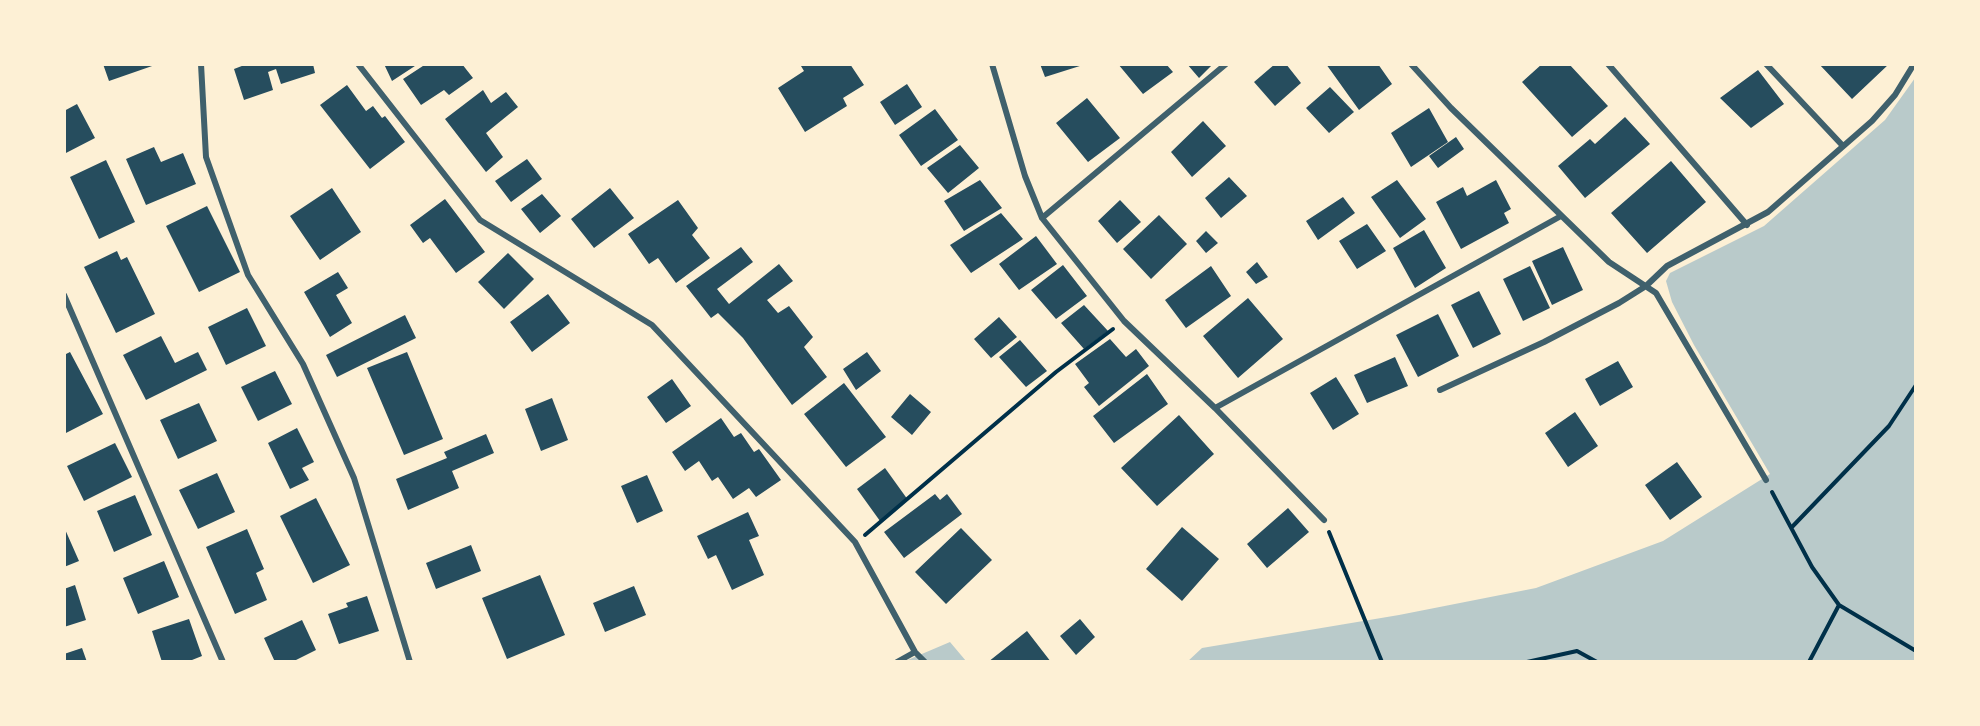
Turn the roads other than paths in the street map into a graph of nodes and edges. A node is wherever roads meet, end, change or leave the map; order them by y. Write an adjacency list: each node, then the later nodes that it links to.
1 (201, 64): 21 (street)
2 (358, 64): 19 (street)
3 (992, 64): 11 (street)
4 (1226, 64): 11 (street)
5 (1411, 64): 10 (street)
6 (1608, 64): 12 (street)
7 (1766, 64): 9 (street)
8 (1914, 64): 9 (street)
9 (1842, 146): 12 (street)
10 (1561, 216): 13 (street); 16 (street)
11 (1042, 218): 16 (street)
12 (1747, 225): 13 (street)
13 (1646, 286): 15 (street); 17 (street)
14 (64, 295): 20 (street)
15 (1440, 390)
16 (1215, 408): 18 (street)
17 (1766, 480)
18 (1324, 520)
19 (915, 652): 22 (street); 23 (street)
20 (224, 662)
21 (410, 662)
22 (897, 662)
23 (925, 662)

